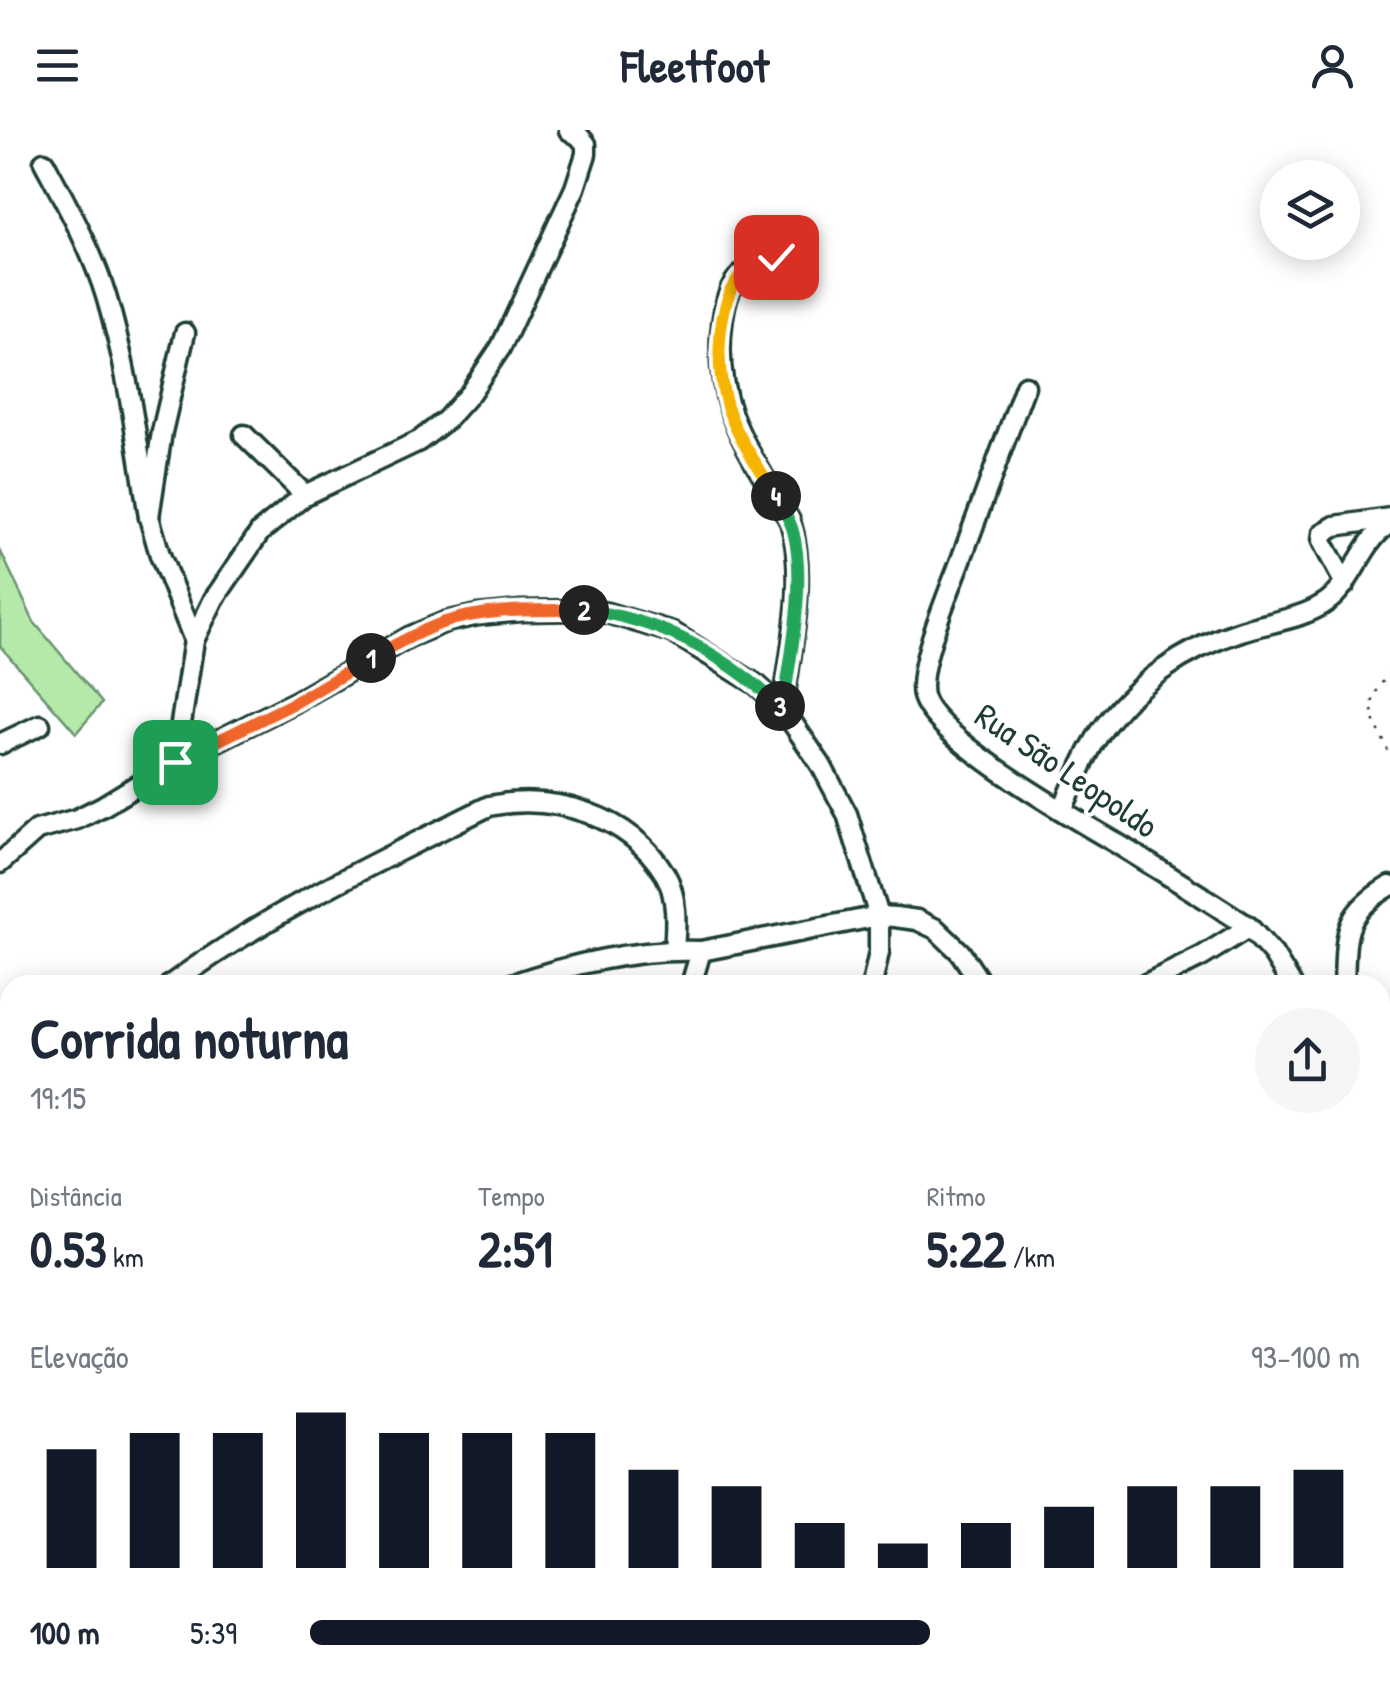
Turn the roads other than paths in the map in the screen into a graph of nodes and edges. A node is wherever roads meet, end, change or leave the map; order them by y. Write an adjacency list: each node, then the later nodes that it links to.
1 (569, 130): 7 (street)
2 (44, 162): 8 (street)
3 (776, 257): 12 (street)
4 (186, 333): 8 (street)
5 (1025, 386): 16 (street, Rua São Leopoldo)
6 (244, 435): 7 (street)
7 (305, 495): 11 (street)
8 (149, 516): 11 (street)
9 (1390, 520): 10 (street); 10 (street)
10 (1345, 584): 16 (street)
11 (194, 640): 15 (street)
12 (783, 709): 15 (street); 19 (street)
13 (40, 725): 14 (street)
14 (0, 744)
15 (175, 762): 17 (street)
16 (1062, 810): 20 (street, Rua São Leopoldo)
17 (0, 863)
18 (1390, 886): 30 (street)
19 (879, 916): 22 (street); 26 (street); 27 (street)
20 (1249, 927): 28 (street); 29 (street, Rua São Leopoldo)
21 (674, 950): 22 (street); 23 (street); 24 (street)
22 (701, 951): 25 (street)
23 (183, 975)
24 (538, 975)
25 (693, 975)
26 (874, 975)
27 (975, 975)
28 (1164, 975)
29 (1286, 975)
30 (1345, 975)

